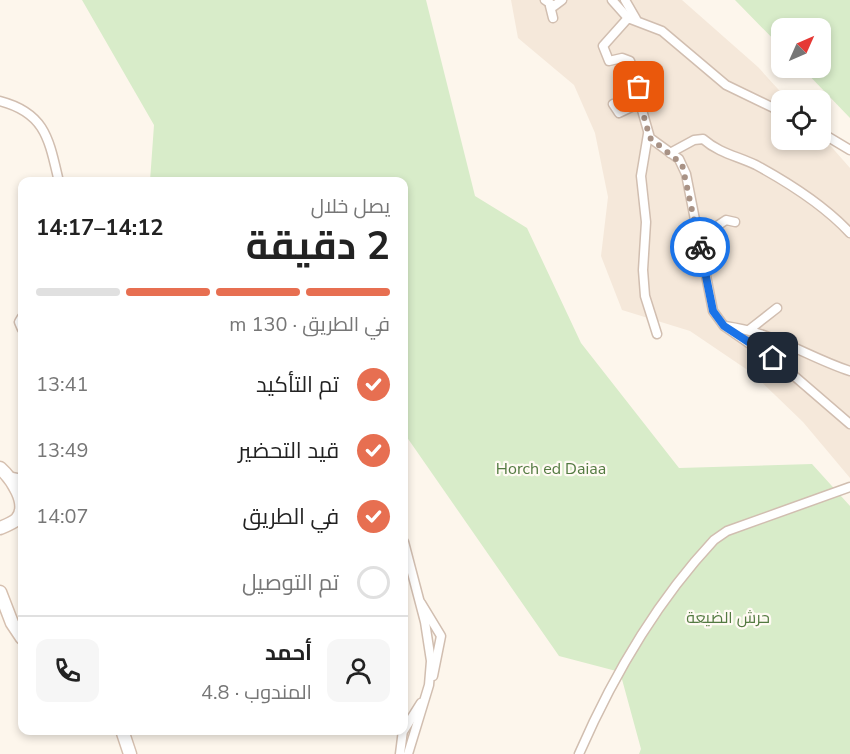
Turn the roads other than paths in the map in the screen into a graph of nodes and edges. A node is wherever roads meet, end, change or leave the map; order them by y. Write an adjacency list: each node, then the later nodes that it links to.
1 (562, 0): 4 (street)
2 (612, 0): 6 (street)
3 (625, 0): 6 (street)
4 (548, 3): 5 (street)
5 (553, 18)
6 (632, 19): 8 (street); 10 (street)
7 (0, 101): 15 (street)
8 (640, 103): 9 (street); 11 (street)
9 (613, 104)
10 (771, 107)
11 (648, 133): 14 (street); 24 (street)
12 (831, 139): 13 (street)
13 (850, 150)
14 (670, 153): 17 (street); 18 (street)
15 (57, 177)
16 (735, 222): 19 (street)
17 (696, 225): 19 (street); 20 (street)
18 (850, 233)
19 (699, 238): 22 (street)
20 (680, 244)
21 (777, 308): 23 (street)
22 (724, 326): 23 (street); 26 (street)
23 (748, 330): 25 (street)
24 (657, 334)
25 (850, 371)
26 (850, 424)
27 (4, 472): 28 (street); 30 (street)
28 (18, 477)
29 (850, 487): 43 (street)
30 (18, 494)
31 (18, 515): 32 (street)
32 (0, 528)
33 (408, 558): 36 (street)
34 (0, 592): 35 (street)
35 (18, 632)
36 (425, 698): 37 (street); 42 (street)
37 (408, 723)
38 (124, 735): 40 (street)
39 (402, 735): 41 (street)
40 (130, 754)
41 (400, 754)
42 (408, 754)
43 (579, 754)

